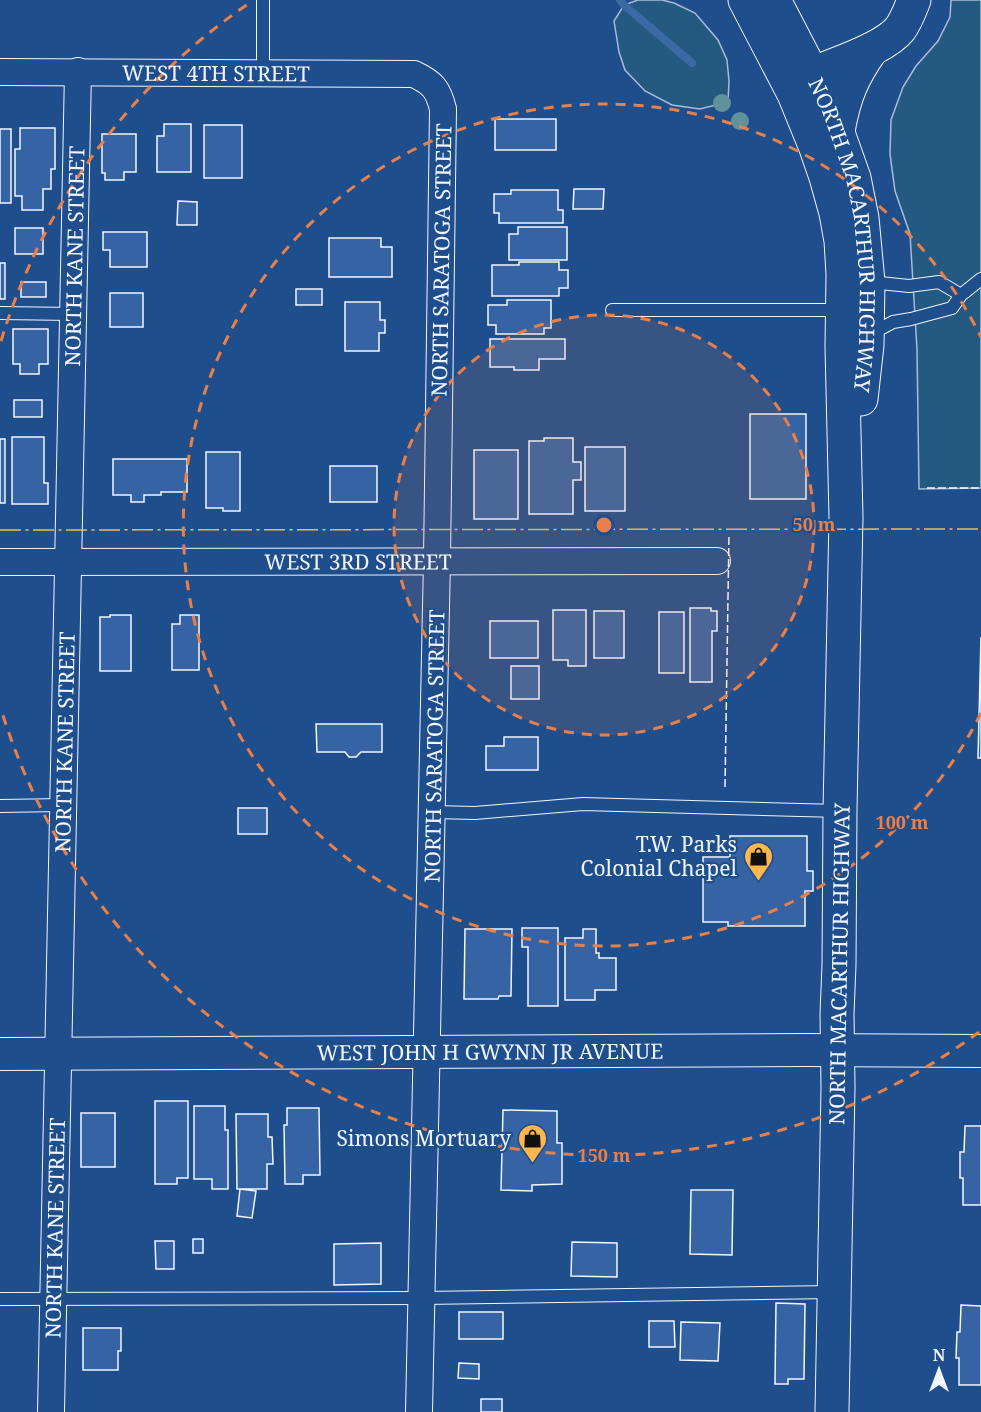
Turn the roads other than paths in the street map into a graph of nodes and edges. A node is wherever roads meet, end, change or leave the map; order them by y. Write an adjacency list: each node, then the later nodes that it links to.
1 (263, 0): 8 (lane)
2 (745, 0): 16 (main road, NORTH MACARTHUR HIGHWAY)
3 (914, 0): 5 (main road)
4 (780, 12): 5 (main road); 9 (main road, NORTH MACARTHUR HIGHWAY)
5 (872, 49): 9 (main road); 11 (main road)
6 (78, 71): 7 (street, WEST 4TH STREET); 8 (street, WEST 4TH STREET); 18 (street, NORTH KANE STREET)
7 (0, 72)
8 (263, 72): 10 (street, WEST 4TH STREET)
9 (813, 74): 11 (main road, NORTH MACARTHUR HIGHWAY)
10 (431, 82): 21 (street, NORTH SARATOGA STREET)
11 (838, 131): 13 (main road, NORTH MACARTHUR HIGHWAY)
12 (981, 279): 14 (lane)
13 (868, 282): 14 (lane); 19 (main road, NORTH MACARTHUR HIGHWAY)
14 (961, 295): 19 (lane)
15 (612, 310): 16 (lane)
16 (843, 310): 20 (main road, NORTH MACARTHUR HIGHWAY)
17 (0, 313): 18 (lane)
18 (73, 314): 24 (street, NORTH KANE STREET)
19 (867, 345): 20 (main road, NORTH MACARTHUR HIGHWAY)
20 (846, 516): 27 (main road, NORTH MACARTHUR HIGHWAY)
21 (437, 560): 22 (street, WEST 3RD STREET); 24 (street, WEST 3RD STREET); 28 (street, NORTH SARATOGA STREET)
22 (717, 561)
23 (0, 562): 24 (street, WEST 3RD STREET)
24 (68, 562): 25 (street, NORTH KANE STREET)
25 (63, 805): 26 (lane); 32 (street, NORTH KANE STREET)
26 (0, 806)
27 (840, 811): 28 (lane); 29 (main road, NORTH MACARTHUR HIGHWAY)
28 (432, 812): 31 (street, NORTH SARATOGA STREET)
29 (838, 1050): 30 (street, WEST JOHN H GWYNN JR AVENUE); 31 (street, WEST JOHN H GWYNN JR AVENUE); 34 (main road, NORTH MACARTHUR HIGHWAY)
30 (981, 1051)
31 (428, 1052): 32 (street, WEST JOHN H GWYNN JR AVENUE); 35 (street, NORTH SARATOGA STREET)
32 (57, 1053): 33 (street, WEST JOHN H GWYNN JR AVENUE); 37 (street, NORTH KANE STREET)
33 (0, 1054)
34 (834, 1293): 35 (lane); 40 (main road, NORTH MACARTHUR HIGHWAY)
35 (422, 1298): 37 (lane); 39 (street, NORTH SARATOGA STREET)
36 (0, 1299): 37 (lane)
37 (53, 1299): 38 (street, NORTH KANE STREET)
38 (51, 1412)
39 (419, 1412)
40 (832, 1412)

